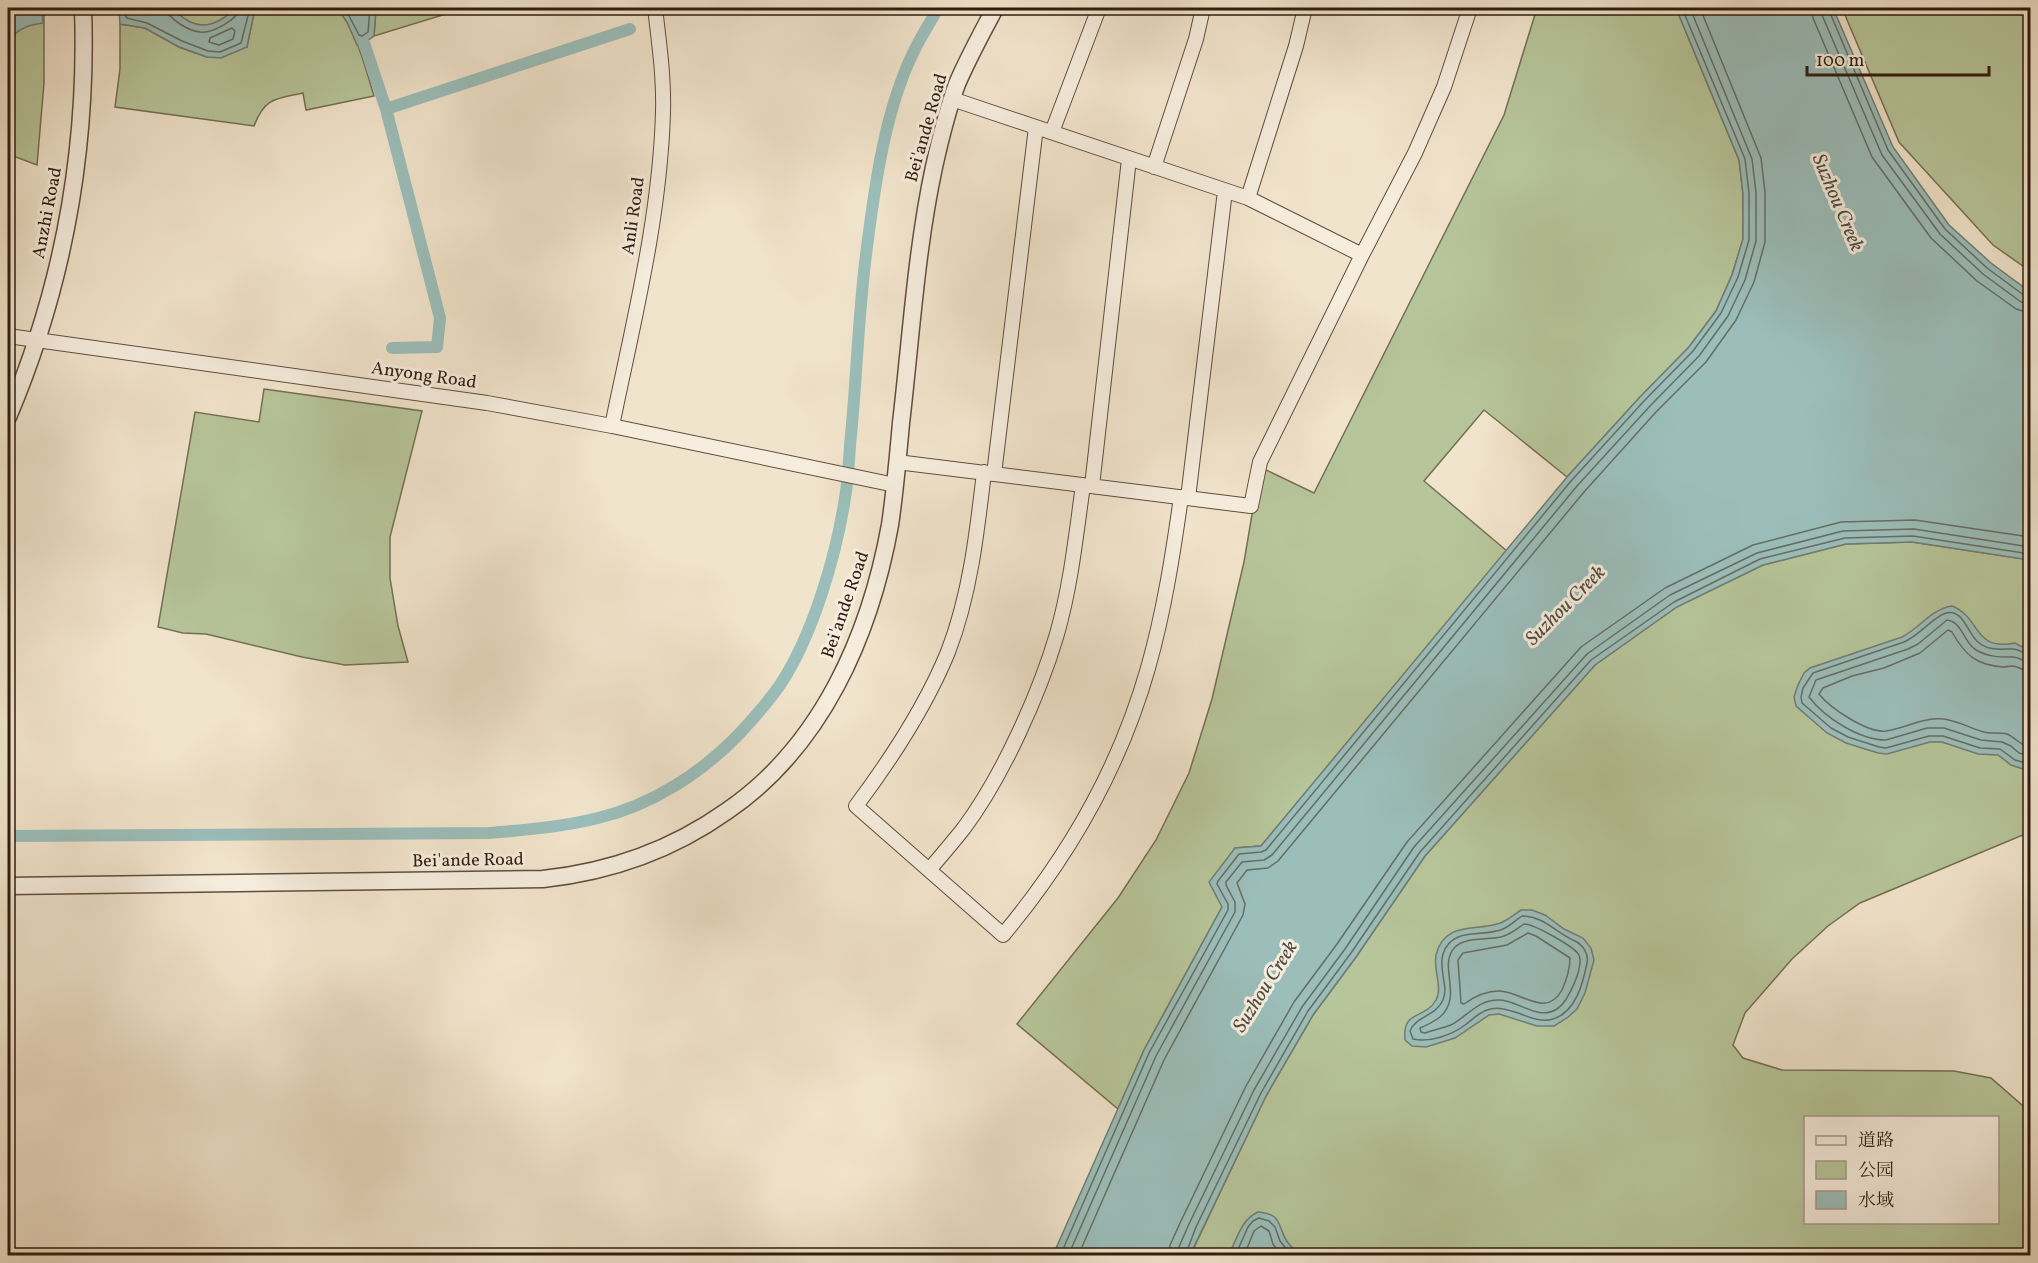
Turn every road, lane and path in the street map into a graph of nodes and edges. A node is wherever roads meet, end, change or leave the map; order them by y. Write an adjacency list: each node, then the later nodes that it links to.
1 (83, 8): 17 (street, Anzhi Road)
2 (655, 8): 19 (street, Anli Road)
3 (995, 8): 8 (street, Bei'ande Road)
4 (1099, 8): 10 (street)
5 (1203, 8): 12 (street)
6 (1305, 8): 14 (street)
7 (1470, 8): 15 (street)
8 (952, 99): 9 (street); 20 (street, Bei'ande Road)
9 (1036, 127): 10 (street); 21 (street)
10 (1052, 132): 11 (street)
11 (1129, 159): 12 (street); 23 (street)
12 (1154, 167): 13 (street)
13 (1225, 191): 14 (street); 24 (street)
14 (1248, 198): 15 (street)
15 (1362, 255): 24 (street)
16 (8, 336): 17 (street, Anyong Road)
17 (38, 339): 18 (street, Anzhi Road); 19 (street, Anyong Road)
18 (8, 417)
19 (612, 426): 22 (street, Anyong Road)
20 (897, 462): 21 (street); 22 (street, Bei'ande Road)
21 (989, 473): 23 (street); 25 (street)
22 (895, 484): 26 (street, Bei'ande Road)
23 (1087, 485): 24 (street); 25 (street)
24 (1185, 497): 25 (street)
25 (929, 870)
26 (8, 886)

